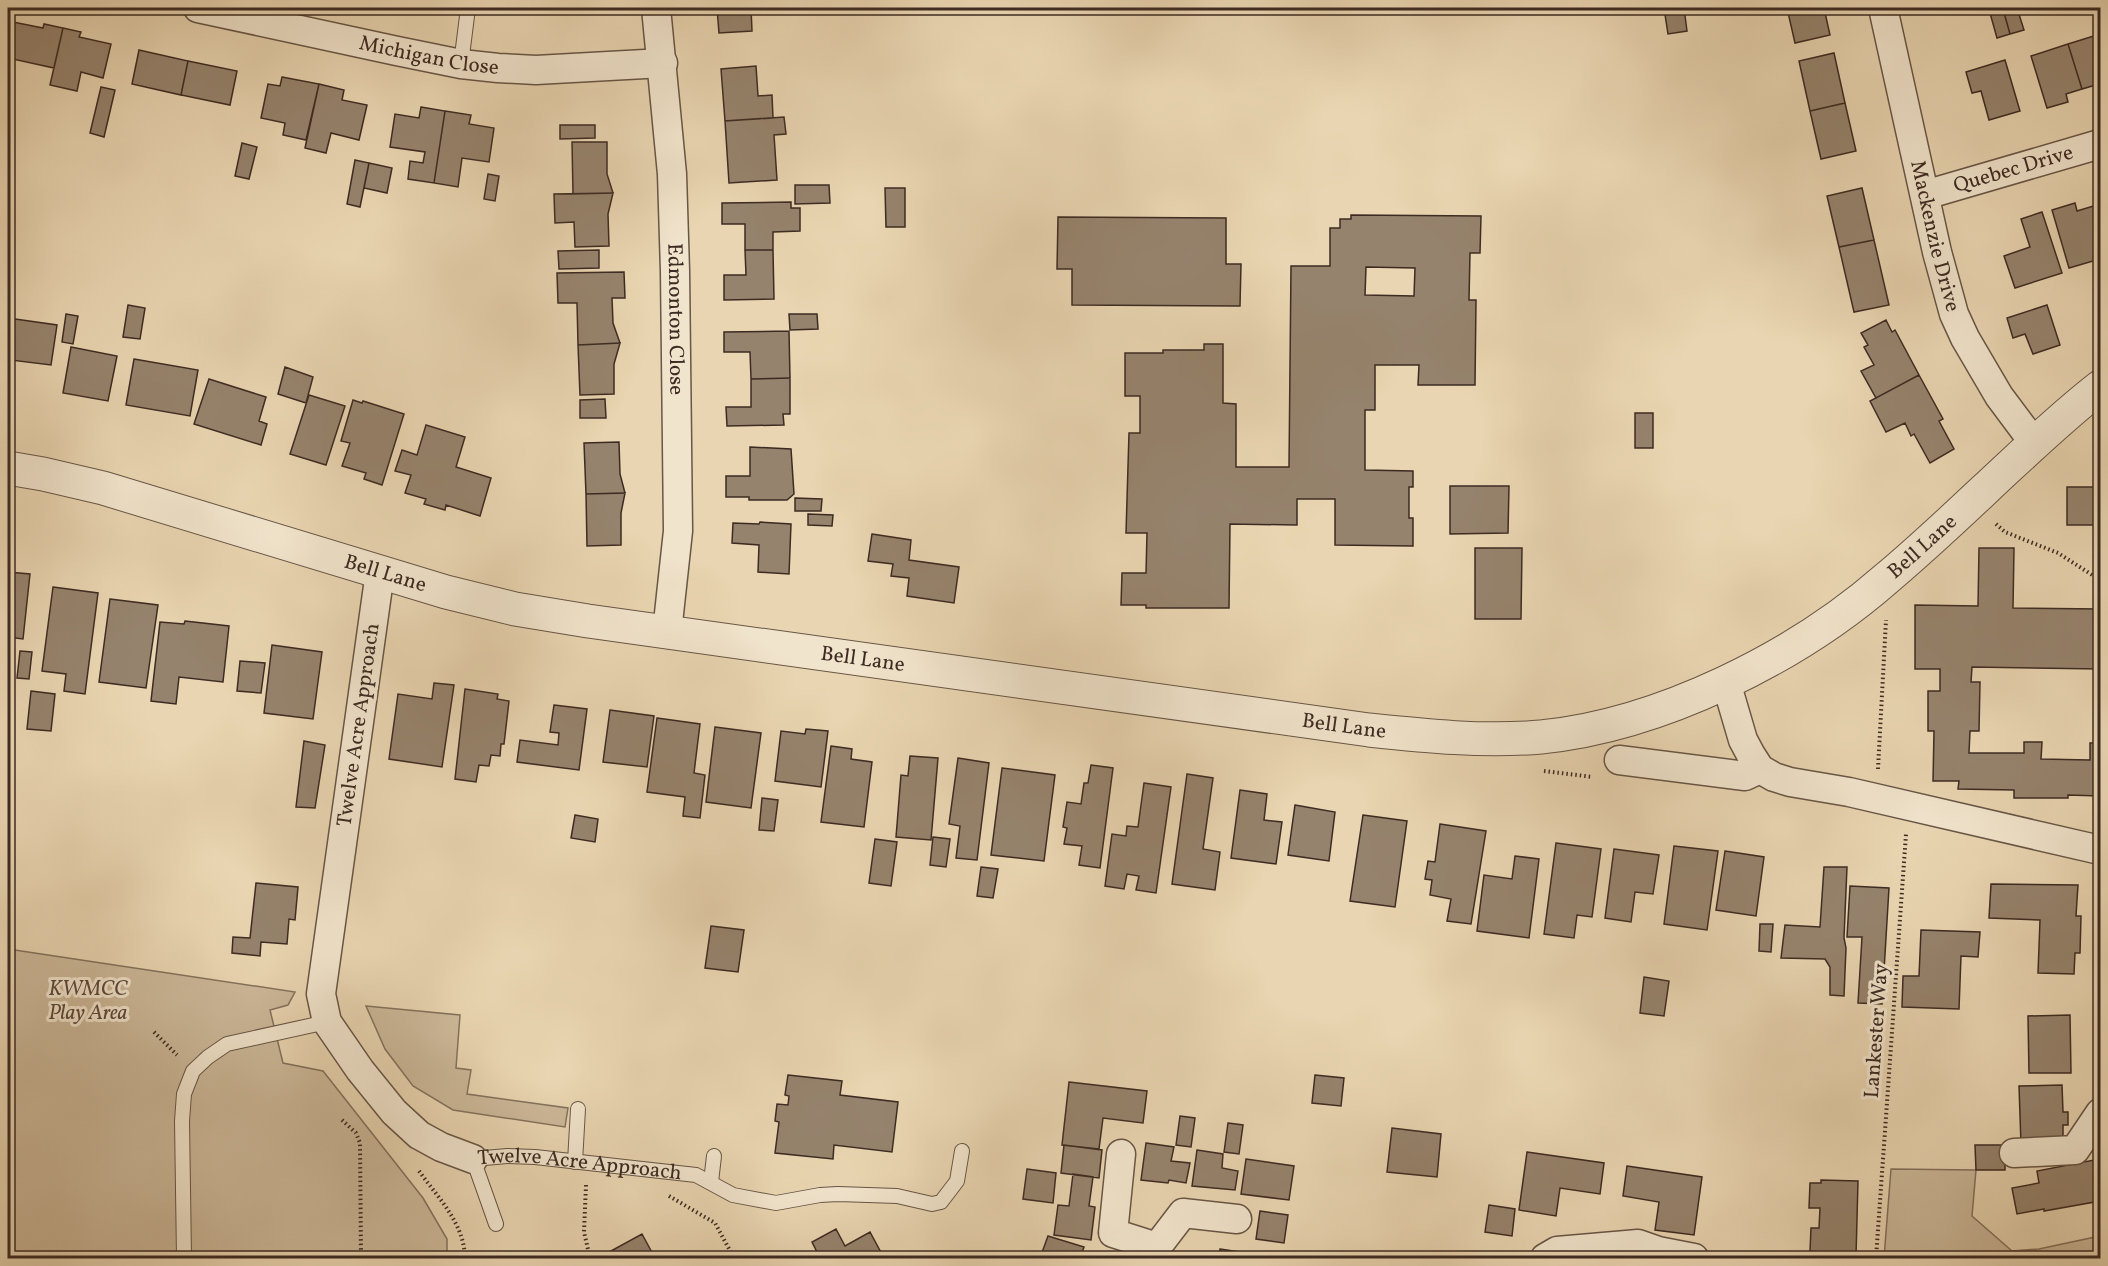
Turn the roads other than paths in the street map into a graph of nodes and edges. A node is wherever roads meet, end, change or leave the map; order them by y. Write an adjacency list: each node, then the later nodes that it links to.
1 (198, 8): 6 (street, Michigan Close)
2 (468, 8): 6 (lane)
3 (656, 8): 5 (street, Edmonton Close)
4 (1883, 8): 8 (street, Mackenzie Drive)
5 (663, 63): 6 (street, Michigan Close); 13 (street, Edmonton Close)
6 (461, 64)
7 (2100, 144): 8 (street, Quebec Drive)
8 (1925, 195): 10 (street, Mackenzie Drive)
9 (2100, 387): 10 (street, Bell Lane)
10 (2034, 443): 14 (street, Bell Lane)
11 (8, 468): 12 (street, Bell Lane)
12 (380, 572): 13 (street, Bell Lane); 18 (street, Twelve Acre Approach)
13 (667, 632): 14 (street, Bell Lane)
14 (1726, 682): 16 (street)
15 (1619, 759): 16 (street)
16 (1760, 769): 17 (street)
17 (2100, 850)
18 (327, 1022): 25 (street, Twelve Acre Approach); 31 (lane)
19 (578, 1109): 26 (lane)
20 (2100, 1113): 23 (street)
21 (962, 1151): 27 (lane, Twelve Acre Approach)
22 (1121, 1154): 30 (street)
23 (2014, 1154)
24 (714, 1156): 27 (lane)
25 (473, 1159): 26 (lane, Twelve Acre Approach); 29 (lane)
26 (580, 1163): 27 (lane, Twelve Acre Approach)
27 (711, 1182)
28 (1237, 1219): 30 (street)
29 (496, 1224)
30 (1156, 1253)
31 (184, 1258)
32 (1545, 1258): 33 (street)
33 (1694, 1258)

